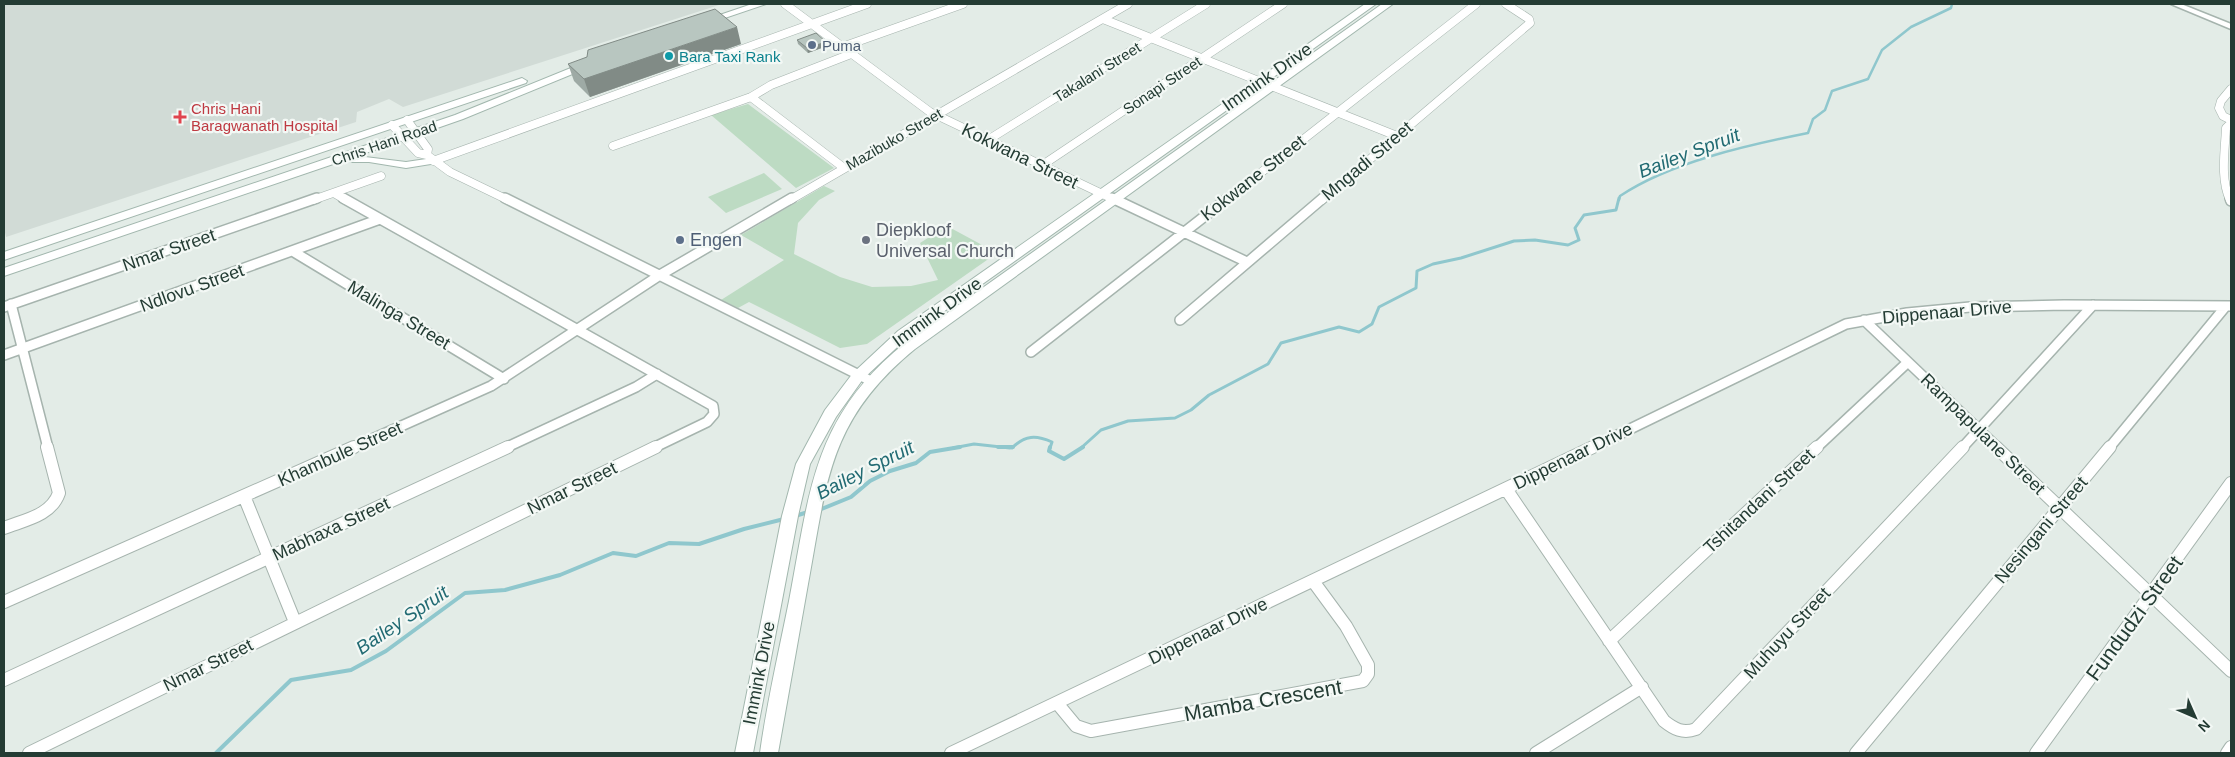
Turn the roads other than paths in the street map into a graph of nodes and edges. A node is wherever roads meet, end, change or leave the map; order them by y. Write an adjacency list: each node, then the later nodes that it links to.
1 (736, 4): 15 (main road)
2 (741, 4): 15 (main road)
3 (761, 4): 17 (main road)
4 (785, 4): 18 (street, Kokwana Street)
5 (867, 4): 18 (street)
6 (963, 4): 21 (street)
7 (1128, 4): 16 (street, Mazibuko Street)
8 (1206, 4): 20 (street, Takalani Street)
9 (1283, 4): 25 (street, Sonapi Street)
10 (1371, 4): 26 (main road, Immink Drive)
11 (1388, 4): 26 (main road, Immink Drive)
12 (1476, 4): 29 (street, Kokwane Street)
13 (1506, 4): 36 (street, Mngadi Street)
14 (2175, 4): 19 (street)
15 (714, 12): 17 (main road)
16 (1102, 19): 20 (street); 30 (street, Mazibuko Street)
17 (697, 21)
18 (811, 24): 21 (street, Kokwana Street); 39 (street)
19 (2231, 27)
20 (1150, 38): 25 (street); 37 (street, Takalani Street)
21 (842, 47): 23 (street, Kokwana Street)
22 (588, 54): 31 (main road, Chris Hani Road)
23 (852, 54): 28 (street); 30 (street, Kokwana Street)
24 (602, 58): 34 (main road, Chris Hani Road)
25 (1201, 58): 26 (street); 41 (street, Sonapi Street)
26 (1267, 84): 29 (street); 45 (main road, Immink Drive); 46 (main road, Immink Drive)
27 (2231, 90): 32 (street)
28 (751, 97): 38 (street); 42 (street)
29 (1337, 112): 36 (street); 49 (street, Kokwane Street)
30 (936, 115): 37 (street, Kokwana Street); 42 (street, Mazibuko Street)
31 (406, 120): 33 (main road, Chris Hani Road); 34 (street)
32 (2231, 121): 47 (street)
33 (392, 125): 35 (street); 51 (main road, Chris Hani Road)
34 (415, 132): 35 (main road, Chris Hani Road); 39 (street)
35 (402, 136): 39 (street); 40 (main road, Chris Hani Road)
36 (1397, 136): 52 (street, Mngadi Street)
37 (988, 140): 41 (street, Kokwana Street)
38 (612, 146)
39 (430, 158): 40 (main road); 54 (street)
40 (320, 164): 53 (main road, Chris Hani Road)
41 (1041, 166): 45 (street, Kokwana Street)
42 (844, 168): 54 (street, Mazibuko Street)
43 (381, 176): 44 (street, Nmar Street)
44 (334, 193): 48 (street, Nmar Street); 55 (street, Nmar Street)
45 (1101, 194): 46 (street, Kokwana Street); 66 (main road, Immink Drive)
46 (1114, 200): 49 (street, Kokwana Street); 66 (main road, Immink Drive)
47 (2231, 201)
48 (380, 219): 50 (street, Ndlovu Street); 60 (street, Nmar Street)
49 (1183, 233): 52 (street, Kokwana Street); 62 (street, Kokwane Street)
50 (294, 252): 61 (street, Ndlovu Street); 67 (street, Malinga Street)
51 (4, 256)
52 (1247, 262): 58 (street, Mngadi Street)
53 (4, 272)
54 (660, 275): 60 (street, Khambule Street); 66 (street)
55 (8, 305): 61 (street)
56 (2094, 305): 57 (street, Dippenaar Drive); 59 (street, Dippenaar Drive); 68 (street, Muhuyu Street)
57 (2228, 306): 72 (street, Nesingani Street)
58 (1180, 320)
59 (1864, 320): 64 (street, Rampapulane Street); 70 (street, Dippenaar Drive)
60 (578, 330): 65 (street, Nmar Street); 67 (street, Khambule Street)
61 (22, 348): 63 (street, Ndlovu Street); 73 (street)
62 (1031, 352)
63 (4, 355)
64 (1908, 362): 68 (street, Rampapulane Street); 79 (street, Tshitandani Street)
65 (657, 374): 74 (street, Mabhaxa Street); 78 (street, Nmar Street)
66 (865, 378): 86 (main road, Immink Drive); 87 (main road, Immink Drive)
67 (504, 379): 71 (street, Khambule Street)
68 (1979, 430): 72 (street, Rampapulane Street); 82 (street, Muhuyu Street)
69 (2231, 483): 76 (street, Fundudzi Street)
70 (1506, 489): 75 (street, Dippenaar Drive); 79 (street, Muhuyu Street)
71 (244, 496): 74 (street); 77 (street, Khambule Street)
72 (2060, 508): 76 (street, Rampapulane Street); 90 (street, Nesingani Street)
73 (4, 528)
74 (269, 557): 78 (street); 81 (street, Mabhaxa Street)
75 (1313, 581): 83 (street, Dippenaar Drive); 83 (street, Mamba Crescent)
76 (2151, 595): 80 (street, Rampapulane Street); 91 (street, Fundudzi Street)
77 (4, 602)
78 (295, 622): 85 (street, Nmar Street)
79 (1609, 641): 82 (street, Muhuyu Street)
80 (2231, 672)
81 (4, 680)
82 (1642, 687): 89 (street)
83 (1058, 703): 88 (street, Dippenaar Drive)
84 (2231, 747): 92 (street)
85 (29, 753)
86 (744, 753)
87 (769, 753)
88 (950, 753)
89 (1536, 753)
90 (1856, 753)
91 (2036, 753)
92 (2228, 753)

